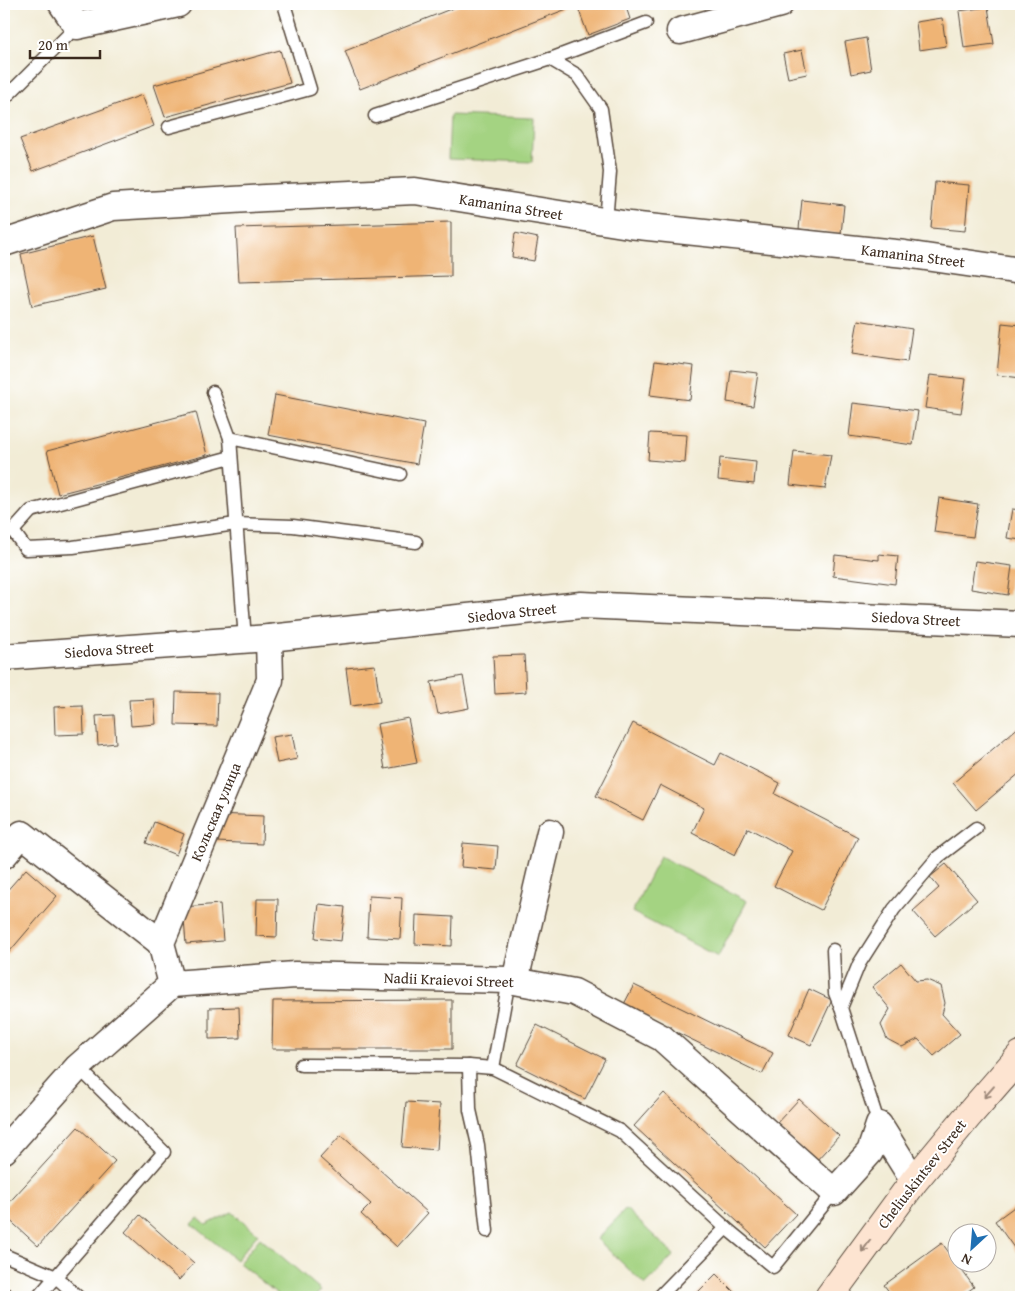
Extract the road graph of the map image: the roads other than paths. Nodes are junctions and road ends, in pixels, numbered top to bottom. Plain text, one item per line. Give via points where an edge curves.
1 (62, 4) edge
2 (178, 4) edge
3 (284, 4) edge
4 (780, 4) edge
5 (646, 23) dead end
6 (77, 26) junction
7 (680, 30) dead end
8 (550, 59) junction
9 (4, 99) edge
10 (375, 116) dead end
11 (169, 127) dead end
12 (606, 222) junction
13 (4, 243) edge
14 (1021, 271) edge
15 (213, 392) dead end
16 (230, 438) junction
17 (231, 457) junction
18 (400, 474) dead end
19 (236, 524) junction
20 (416, 542) dead end
21 (1021, 624) edge
22 (257, 639) junction
23 (4, 657) edge
24 (976, 828) dead end
25 (550, 832) dead end
26 (4, 855) edge
27 (161, 943) junction
28 (833, 950) dead end
29 (512, 981) junction
30 (172, 984) junction
31 (841, 1008) junction
32 (1021, 1056) edge
33 (300, 1065) dead end
34 (469, 1066) junction
35 (78, 1067) junction
36 (493, 1068) junction
37 (879, 1125) junction
38 (4, 1150) edge
39 (914, 1181) junction
40 (834, 1192) junction
41 (726, 1228) junction
42 (487, 1231) dead end
43 (4, 1255) edge
44 (56, 1277) junction
45 (38, 1297) edge
46 (78, 1297) edge
47 (659, 1297) edge
48 (829, 1297) edge

1 - 6 street
2 - 6 street
3 - 11 lane via 310,89
4 - 7 street
5 - 8 lane
6 - 9 lane
8 - 10 lane
8 - 12 lane via 577,75 601,109 610,172
12 - 13 street, Kamanina Street via 415,191 113,207
12 - 14 street, Kamanina Street via 905,254
15 - 16 lane
16 - 17 lane
16 - 18 lane
17 - 19 lane
17 - 19 lane via 31,511 13,531 26,549 73,547
19 - 20 lane via 293,526
19 - 22 lane
21 - 22 street, Siedova Street via 582,605
22 - 23 street, Siedova Street
22 - 27 street, Кольская улица via 270,680
24 - 31 lane via 938,857 894,909 859,964
25 - 29 street
26 - 27 street via 22,834
27 - 30 street
28 - 31 lane via 835,993
29 - 30 street, Nadii Kraievoi Street via 295,975
29 - 36 lane
29 - 40 street, Nadii Kraievoi Street via 574,992 662,1038
30 - 35 street
31 - 37 lane
32 -> 39 main road, Cheliuskintsev Street
33 - 34 lane
34 - 36 lane
34 - 42 lane via 470,1110 478,1145
35 - 38 street
35 - 44 lane via 164,1152
36 - 41 lane via 620,1131
37 - 39 street
37 - 40 street via 870,1152
39 -> 48 main road, Cheliuskintsev Street
40 - 41 lane via 773,1267
41 - 47 lane
43 - 44 lane
44 - 45 lane
44 - 46 lane

